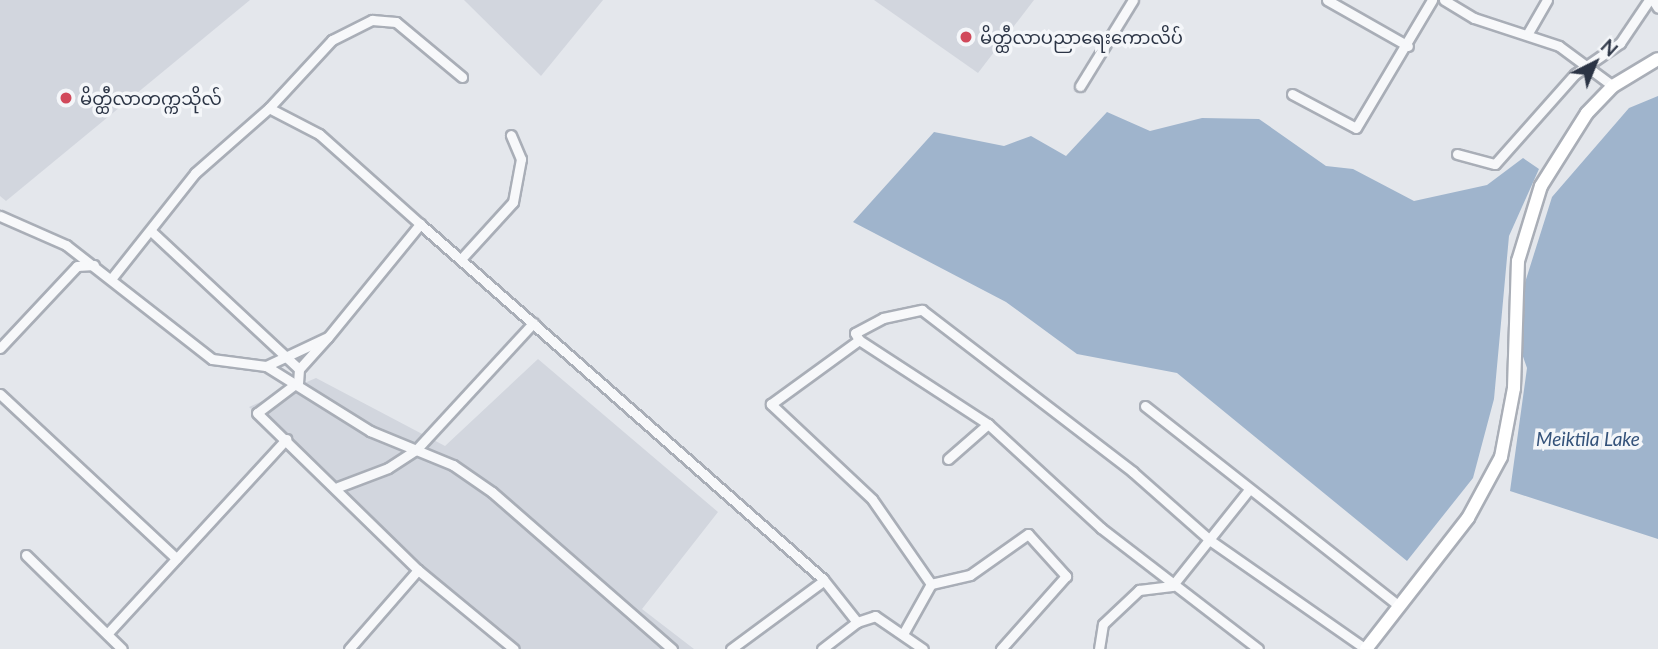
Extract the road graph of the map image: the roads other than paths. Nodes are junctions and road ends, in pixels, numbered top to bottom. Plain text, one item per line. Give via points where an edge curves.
1 (1133, 0) edge
2 (1327, 0) edge
3 (1432, 0) edge
4 (1444, 0) edge
5 (1547, 0) edge
6 (1651, 0) edge
7 (1658, 8) edge
8 (1528, 33) junction
9 (1408, 46) junction
10 (1658, 59) edge
11 (1589, 67) junction
12 (462, 77) dead end
13 (1080, 86) dead end
14 (1613, 86) junction
15 (1293, 94) dead end
16 (269, 108) junction
17 (511, 135) dead end
18 (1457, 153) dead end
19 (0, 216) edge
20 (420, 224) junction
21 (151, 231) junction
22 (461, 259) junction
23 (94, 265) junction
24 (111, 279) junction
25 (533, 323) junction
26 (328, 337) junction
27 (859, 340) junction
28 (0, 348) edge
29 (282, 354) junction
30 (266, 366) junction
31 (299, 369) junction
32 (298, 382) junction
33 (0, 394) edge
34 (1145, 406) dead end
35 (988, 424) junction
36 (286, 439) junction
37 (416, 450) junction
38 (948, 460) dead end
39 (338, 487) junction
40 (1247, 492) junction
41 (1211, 541) junction
42 (26, 555) dead end
43 (176, 558) junction
44 (418, 570) junction
45 (822, 582) junction
46 (931, 584) junction
47 (1172, 586) junction
48 (1399, 606) junction
49 (857, 622) junction
50 (107, 634) junction
51 (903, 634) junction
52 (122, 649) edge
53 (349, 649) edge
54 (514, 649) edge
55 (672, 649) edge
56 (732, 649) edge
57 (822, 649) edge
58 (923, 649) edge
59 (1001, 649) edge
60 (1099, 649) edge
61 (1258, 649) edge
62 (1366, 649) edge

1 - 13 street
2 - 9 street
3 - 9 street
4 - 8 street via 1474,18
5 - 8 street
6 - 7 street
6 - 11 street via 1620,43
8 - 11 street
9 - 15 street via 1356,128
10 - 14 street
11 - 14 street
11 - 18 street via 1576,74 1495,164
12 - 16 street via 396,22 372,20 332,40
14 - 48 street via 1570,136 1525,228 1517,272 1514,388 1501,457 1468,519
16 - 20 street via 319,134
16 - 21 street via 195,173
17 - 22 street via 521,159 513,202
19 - 23 street
20 - 22 street
20 - 26 street
21 - 24 street
21 - 29 street
22 - 25 street
23 - 24 street
23 - 28 street via 77,266
24 - 30 street via 212,359
25 - 37 street
25 - 45 street
26 - 29 street
26 - 31 street
27 - 35 street
27 - 41 street via 855,333 883,317 922,310 1133,472
27 - 46 street via 771,404 872,499
29 - 30 street
29 - 31 street
30 - 32 street
31 - 32 street
32 - 36 street via 257,413
32 - 37 street via 370,431
33 - 43 street
34 - 40 street
35 - 38 street
35 - 47 street
36 - 39 street
36 - 43 street
37 - 39 street via 388,468
37 - 55 street via 492,492
39 - 44 street
40 - 41 street
40 - 48 street
41 - 47 street
41 - 62 street
42 - 50 street
43 - 50 street
44 - 53 street
44 - 54 street
45 - 49 street
45 - 56 street
46 - 51 street
46 - 59 street via 970,575 1028,534 1066,576
47 - 60 street via 1139,590 1103,624
47 - 61 street
48 - 62 street
49 - 51 street via 875,615
49 - 57 street
50 - 52 street
51 - 58 street

